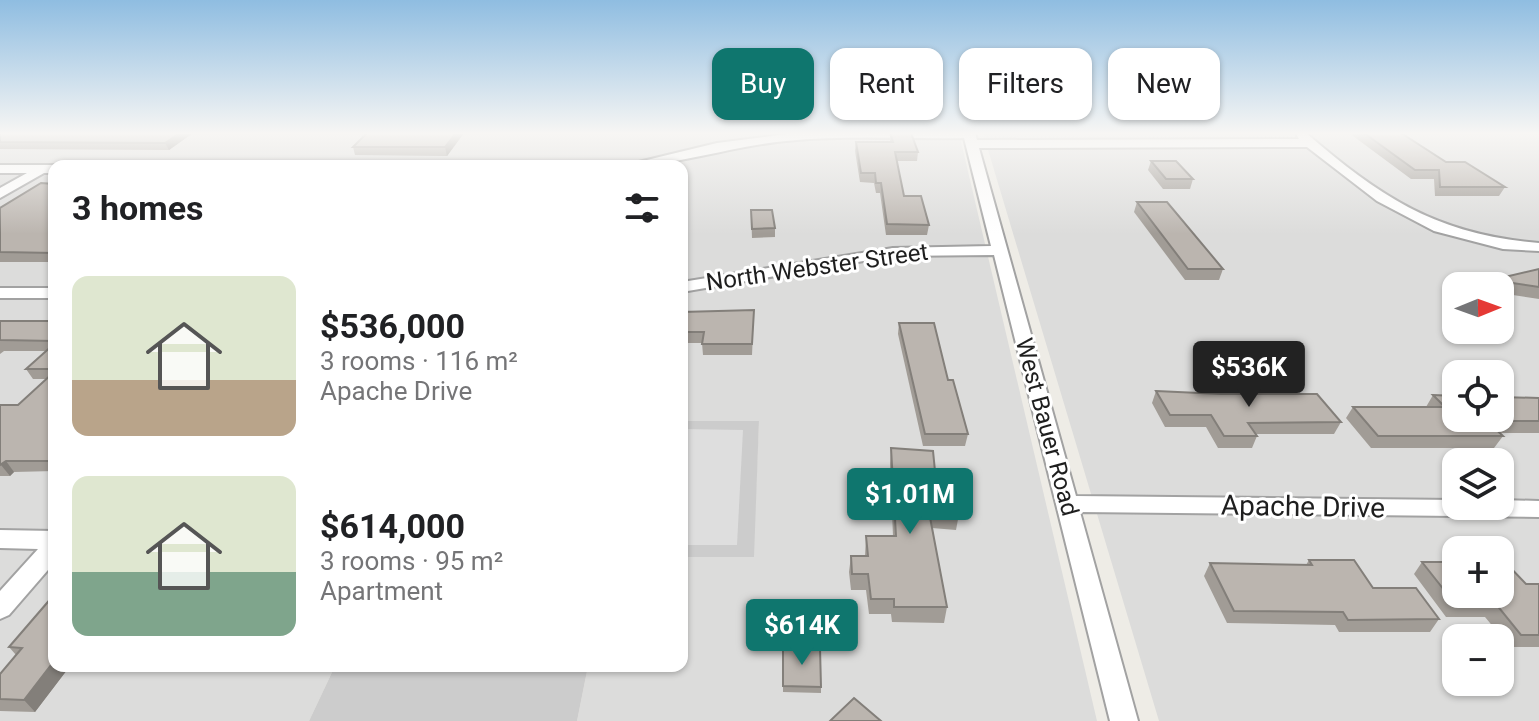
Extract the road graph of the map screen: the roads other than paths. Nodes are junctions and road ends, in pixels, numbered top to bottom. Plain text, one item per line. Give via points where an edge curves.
1 (978, 167) edge
2 (1341, 167) edge
3 (0, 169) edge
4 (48, 169) edge
5 (0, 194) edge
6 (1539, 247) edge
7 (999, 250) junction
8 (688, 286) edge
9 (0, 293) edge
10 (48, 293) edge
11 (1067, 504) junction
12 (1539, 509) edge
13 (0, 539) edge
14 (48, 540) edge
15 (48, 554) edge
16 (0, 608) edge
17 (1124, 721) edge

1 - 7 street, West Bauer Road
2 - 6 street via 1417,221 1459,236
3 - 4 street
4 - 5 street
7 - 8 street, North Webster Street via 893,252
7 - 11 street, West Bauer Road
9 - 10 street
11 - 12 street, Apache Drive
11 - 17 street, West Bauer Road
13 - 14 street
15 - 16 street

